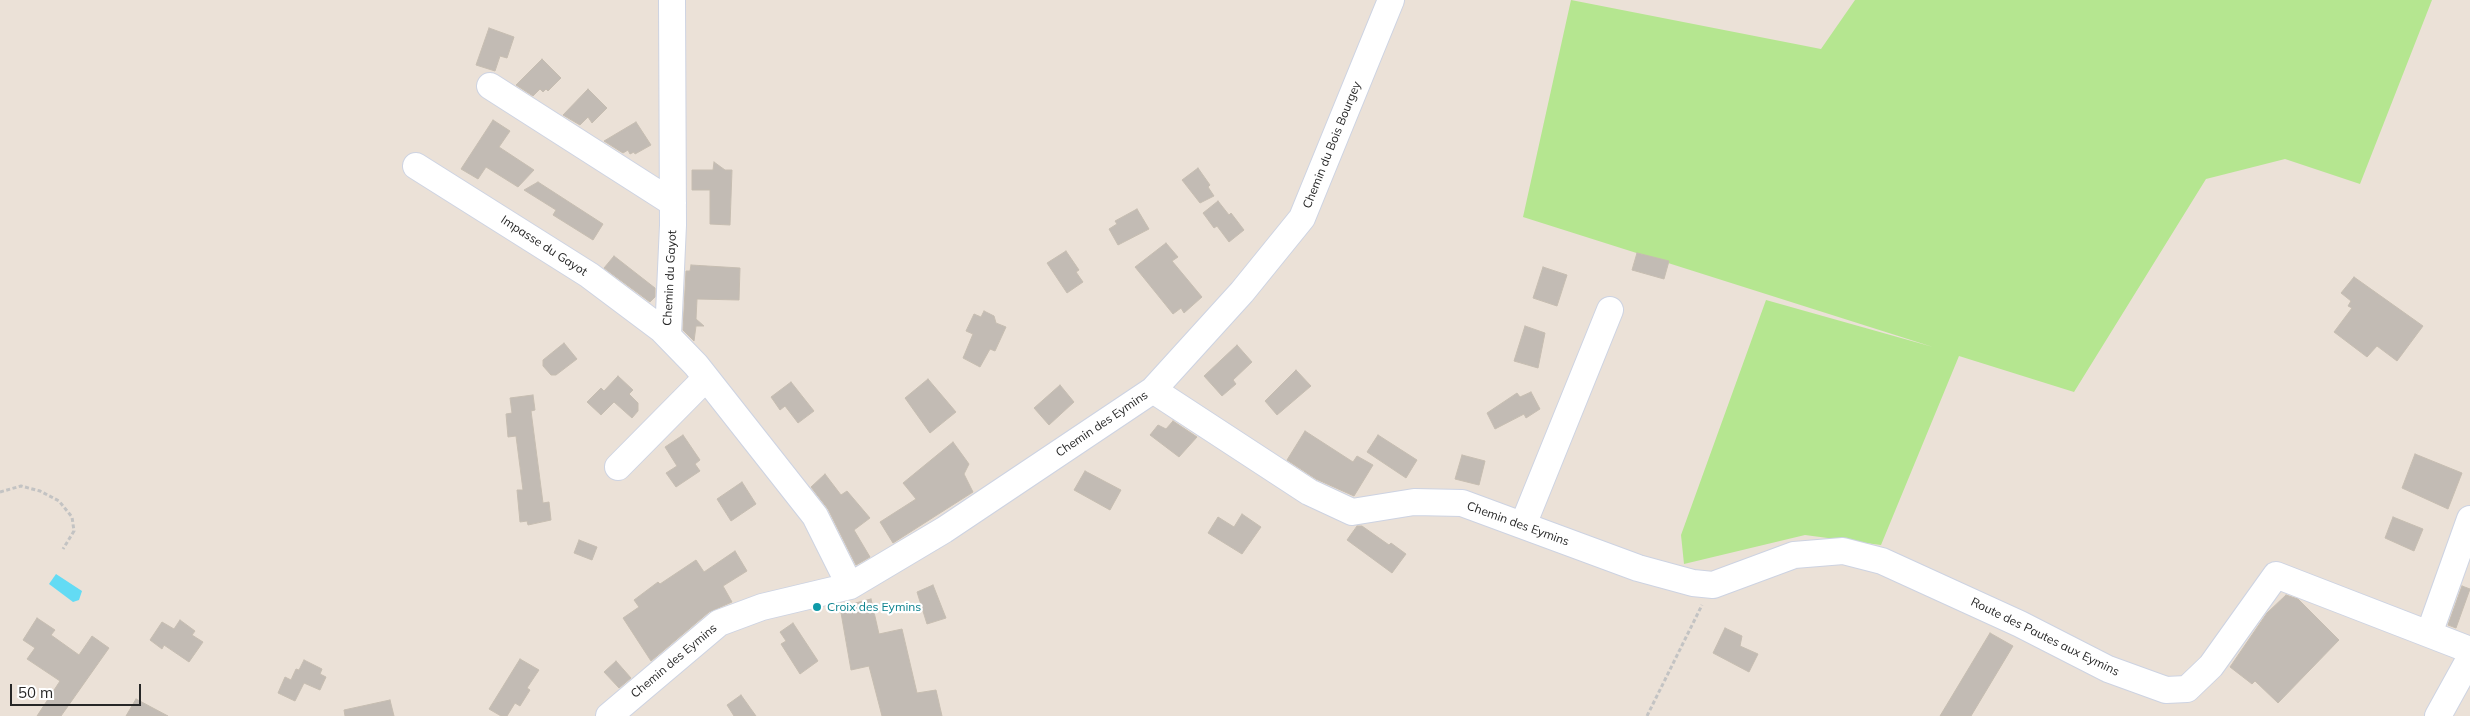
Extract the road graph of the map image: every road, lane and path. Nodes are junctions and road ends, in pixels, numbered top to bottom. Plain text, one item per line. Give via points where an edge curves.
1 (672, 0) edge
2 (1391, 0) edge
3 (490, 86) dead end
4 (416, 166) dead end
5 (672, 203) junction
6 (1610, 310) dead end
7 (668, 335) junction
8 (706, 378) junction
9 (1153, 390) junction
10 (618, 466) dead end
11 (0, 492) edge
12 (2470, 519) edge
13 (1523, 526) junction
14 (62, 549) dead end
15 (1713, 585) junction
16 (850, 586) junction
17 (2429, 634) junction
18 (2470, 650) edge
19 (2470, 658) edge
20 (609, 716) edge
21 (1647, 716) edge
22 (2438, 716) edge

1 - 5 street, Chemin du Gayot
2 - 9 street, Chemin du Bois Bourgey via 1302,218 1242,292
3 - 5 street
4 - 7 street, Impasse du Gayot via 589,275
5 - 7 street, Chemin du Gayot
6 - 13 street
7 - 8 street, Chemin du Gayot
8 - 10 street
8 - 16 street, Chemin du Gayot via 815,516
9 - 13 street, Chemin des Eymins via 1309,492 1352,512 1414,502 1462,503
9 - 16 street, Chemin des Eymins via 944,530
11 - 14 path via 21,486 59,501 72,517 74,531
12 - 17 street
13 - 15 street, Chemin des Eymins via 1638,568
15 - 17 street, Route des Pautes aux Eymins via 1794,555 1843,551 1882,561 2020,624 2108,669 2166,690 2187,688 2211,666 2276,575
15 - 21 path
16 - 20 street, Chemin des Eymins via 762,607 719,623
17 - 18 street, Route des Pautes aux Eymins
19 - 22 street

